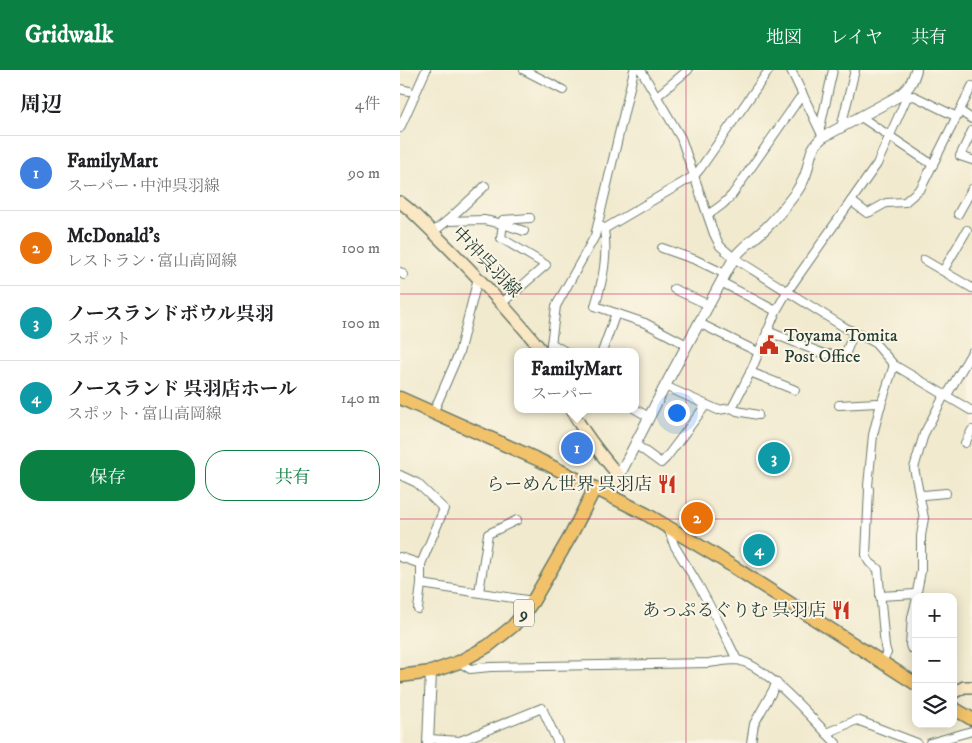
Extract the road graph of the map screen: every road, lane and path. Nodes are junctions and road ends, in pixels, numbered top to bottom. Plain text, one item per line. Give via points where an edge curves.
1 (426, 70) edge
2 (524, 70) edge
3 (634, 70) edge
4 (641, 70) edge
5 (688, 70) edge
6 (769, 70) edge
7 (792, 70) edge
8 (833, 70) edge
9 (855, 70) edge
10 (916, 70) edge
11 (972, 86) edge
12 (400, 89) edge
13 (564, 90) dead end
14 (409, 91) dead end
15 (907, 93) junction
16 (803, 95) junction
17 (656, 97) junction
18 (959, 114) junction
19 (860, 117) junction
20 (972, 120) edge
21 (400, 128) edge
22 (841, 128) junction
23 (972, 131) edge
24 (821, 133) junction
25 (889, 136) junction
26 (972, 160) edge
27 (933, 165) junction
28 (694, 176) junction
29 (485, 186) dead end
30 (971, 192) edge
31 (851, 201) junction
32 (400, 202) edge
33 (958, 214) dead end
34 (708, 215) junction
35 (530, 218) dead end
36 (447, 221) junction
37 (503, 224) junction
38 (601, 227) junction
39 (967, 230) dead end
40 (524, 231) dead end
41 (433, 232) junction
42 (662, 248) dead end
43 (734, 258) junction
44 (924, 260) dead end
45 (943, 271) junction
46 (478, 278) junction
47 (723, 278) junction
48 (972, 288) edge
49 (674, 289) dead end
50 (787, 292) junction
51 (502, 303) junction
52 (709, 305) junction
53 (776, 311) junction
54 (616, 313) junction
55 (699, 323) junction
56 (767, 331) junction
57 (854, 332) junction
58 (687, 345) junction
59 (547, 348) edge
60 (548, 348) edge
61 (603, 348) edge
62 (758, 352) junction
63 (972, 352) edge
64 (894, 365) junction
65 (750, 372) junction
66 (665, 386) junction
67 (795, 390) dead end
68 (946, 395) junction
69 (400, 398) edge
70 (839, 404) dead end
71 (881, 404) junction
72 (706, 405) junction
73 (732, 408) junction
74 (972, 410) edge
75 (639, 411) edge
76 (433, 413) junction
77 (573, 413) edge
78 (758, 415) dead end
79 (649, 417) junction
80 (972, 430) edge
81 (965, 443) dead end
82 (635, 444) junction
83 (402, 476) edge
84 (619, 476) junction
85 (400, 486) edge
86 (595, 488) junction
87 (946, 493) dead end
88 (919, 494) junction
89 (610, 495) junction
90 (516, 520) dead end
91 (668, 527) junction
92 (400, 557) edge
93 (421, 564) junction
94 (421, 584) junction
95 (478, 592) junction
96 (917, 593) edge
97 (880, 596) junction
98 (912, 598) edge
99 (533, 601) junction
100 (418, 609) dead end
101 (912, 617) edge
102 (911, 648) dead end
103 (737, 660) junction
104 (459, 662) junction
105 (881, 662) junction
106 (431, 672) junction
107 (400, 676) edge
108 (777, 683) junction
109 (914, 683) edge
110 (972, 687) edge
111 (957, 691) edge
112 (957, 710) edge
113 (972, 719) edge
114 (972, 731) edge
115 (826, 733) junction
116 (429, 741) edge
117 (558, 743) edge
118 (751, 743) edge
119 (836, 743) edge
120 (918, 743) edge
121 (930, 743) edge

1 - 21 street
2 - 13 street
3 - 38 street
4 - 17 street
5 - 17 street
6 - 28 street
7 - 16 street
8 - 24 street
9 - 22 street
10 - 15 street
11 - 18 street
12 - 14 street
15 - 18 street
15 - 19 street
15 - 25 street
16 - 24 street
16 - 34 street via 732,195
17 - 28 street via 681,138
18 - 20 street
18 - 27 street
19 - 22 street
19 - 25 street
22 - 24 street
23 - 26 street via 960,156
24 - 43 street via 798,190 767,227
25 - 27 street
25 - 31 street via 877,164
27 - 31 street via 921,188 905,202 886,203 867,212
28 - 34 street
28 - 38 street
29 - 36 street
30 - 33 street
31 - 50 street
32 - 41 main road, 中沖呉羽線
34 - 43 street via 720,246
35 - 37 street via 503,220
36 - 37 street via 484,220
36 - 41 street
37 - 40 street
37 - 51 street via 501,238 546,265
38 - 54 street via 606,258 595,306
38 - 60 street via 556,306
39 - 45 street
41 - 46 main road, 中沖呉羽線
42 - 47 street via 696,260
43 - 47 street
43 - 50 street
44 - 45 street
45 - 48 street
46 - 51 main road, 中沖呉羽線
46 - 76 street via 459,353
47 - 52 street
47 - 53 street
49 - 52 street
50 - 53 street
50 - 57 street
51 - 59 main road, 中沖呉羽線
52 - 55 street
53 - 56 street
54 - 58 street via 645,323
54 - 61 street
55 - 58 street
55 - 62 street
56 - 57 street via 824,354 845,355
56 - 62 street
57 - 64 street via 874,342
58 - 66 street
62 - 65 street
63 - 68 street
64 - 68 street
64 - 71 street
65 - 67 street
65 - 73 street
66 - 72 street
66 - 79 street
68 - 74 street
68 - 88 street via 921,442 914,468
69 - 76 main road
70 - 71 street
71 - 97 street via 871,445 866,555 878,569
72 - 73 street via 718,410
72 - 82 street via 660,463
73 - 78 street
75 - 79 street
76 - 86 main road
77 - 84 main road via 597,451
79 - 82 street
80 - 81 street
82 - 84 street
83 - 85 street
83 - 93 street via 417,484 444,510
84 - 89 main road
86 - 89 main road
86 - 99 main road, 9
87 - 88 street
88 - 96 street via 924,518
89 - 91 main road
90 - 95 street via 488,534
91 - 103 street via 674,545 700,586
91 - 105 main road
92 - 93 street
93 - 94 street
94 - 95 street
94 - 100 street
95 - 99 street
97 - 98 street
97 - 105 street via 887,653
99 - 104 main road, 9 via 507,631
101 - 102 street
103 - 104 street via 470,669
103 - 108 street
104 - 106 main road, 9
105 - 109 main road
106 - 107 main road, 9
106 - 116 street
108 - 115 street
108 - 118 street via 754,724
110 - 111 main road
112 - 113 main road
114 - 121 street
115 - 119 street
115 - 120 street via 857,720
116 - 117 street via 460,741 542,708

